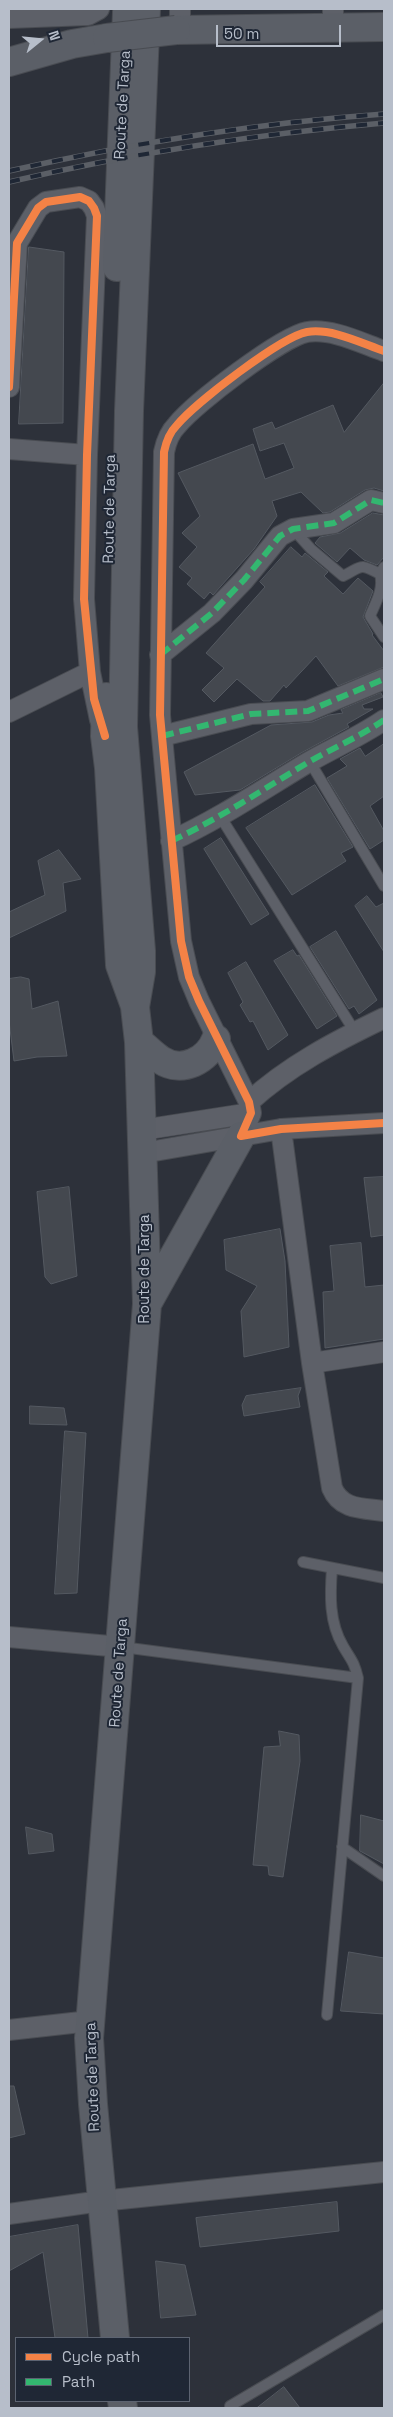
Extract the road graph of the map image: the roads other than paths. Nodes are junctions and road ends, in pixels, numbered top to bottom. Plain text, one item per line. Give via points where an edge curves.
1 (99, 9) edge
2 (127, 9) edge
3 (146, 9) edge
4 (9, 18) edge
5 (333, 18) edge
6 (179, 23) edge
7 (384, 27) edge
8 (9, 44) edge
9 (72, 44) junction
10 (9, 62) edge
11 (13, 244) edge
12 (384, 351) edge
13 (9, 360) edge
14 (9, 387) edge
15 (9, 449) edge
16 (87, 455) junction
17 (384, 503) edge
18 (293, 529) junction
19 (382, 570) edge
20 (384, 637) edge
21 (160, 655) junction
22 (90, 672) junction
23 (384, 679) edge
24 (9, 712) edge
25 (384, 720) edge
26 (105, 736) junction
27 (162, 736) junction
28 (310, 762) junction
29 (220, 816) junction
30 (171, 840) junction
31 (384, 886) edge
32 (135, 1007) junction
33 (384, 1018) edge
34 (355, 1032) junction
35 (216, 1039) junction
36 (139, 1042) junction
37 (247, 1117) junction
38 (384, 1123) edge
39 (281, 1129) junction
40 (142, 1142) junction
41 (147, 1304) junction
42 (384, 1352) edge
43 (312, 1363) junction
44 (384, 1510) edge
45 (303, 1562) dead end
46 (332, 1568) junction
47 (384, 1578) edge
48 (9, 1637) edge
49 (121, 1647) junction
50 (358, 1678) junction
51 (342, 1847) junction
52 (384, 1876) edge
53 (326, 2015) dead end
54 (90, 2021) junction
55 (9, 2030) edge
56 (384, 2172) edge
57 (101, 2201) junction
58 (9, 2214) edge
59 (384, 2315) edge
60 (115, 2337) edge
61 (230, 2406) dead end

1 - 4 street via 88,15
2 - 26 main road, Route de Targa via 119,186
3 - 32 main road, Route de Targa via 129,411 123,727 142,951
5 - 6 main road
5 - 7 main road
6 - 9 main road, bridge
8 - 9 main road
9 - 10 main road
11 - 13 street
11 - 16 street via 38,208 46,202 80,197 94,208 97,222
12 - 21 street via 322,332 295,335 241,372 175,426 164,452
13 - 14 street
15 - 16 street
16 - 22 street via 84,599
17 - 18 street via 371,500 334,523
18 - 19 lane via 343,576 358,566
18 - 21 street via 280,536 212,613
19 - 20 lane via 381,592 370,616
21 - 27 street
22 - 24 street
22 - 26 street
23 - 27 street via 308,711 251,714
25 - 28 street
26 - 32 main road, Route de Targa via 120,965
27 - 30 street
28 - 29 street
28 - 31 lane
29 - 30 street
29 - 34 lane
30 - 35 street via 175,896 185,960
32 - 36 main road, Route de Targa
33 - 34 street
34 - 37 street via 271,1081
35 - 36 main road via 205,1057 178,1065 161,1060
35 - 37 street
36 - 40 main road, Route de Targa
37 - 39 street
37 - 40 street
37 - 41 main road
38 - 39 street
39 - 43 street
40 - 41 main road, Route de Targa
41 - 49 main road, Route de Targa
42 - 43 street
43 - 44 street via 336,1498 355,1507
45 - 46 lane
46 - 47 lane
46 - 50 lane via 331,1612
48 - 49 street
49 - 50 lane
49 - 54 main road, Route de Targa
50 - 51 lane
51 - 52 lane
51 - 53 lane
54 - 55 street
54 - 57 main road, Route de Targa via 90,2074
56 - 57 street
57 - 58 street
57 - 60 main road, Route de Targa
59 - 61 lane

